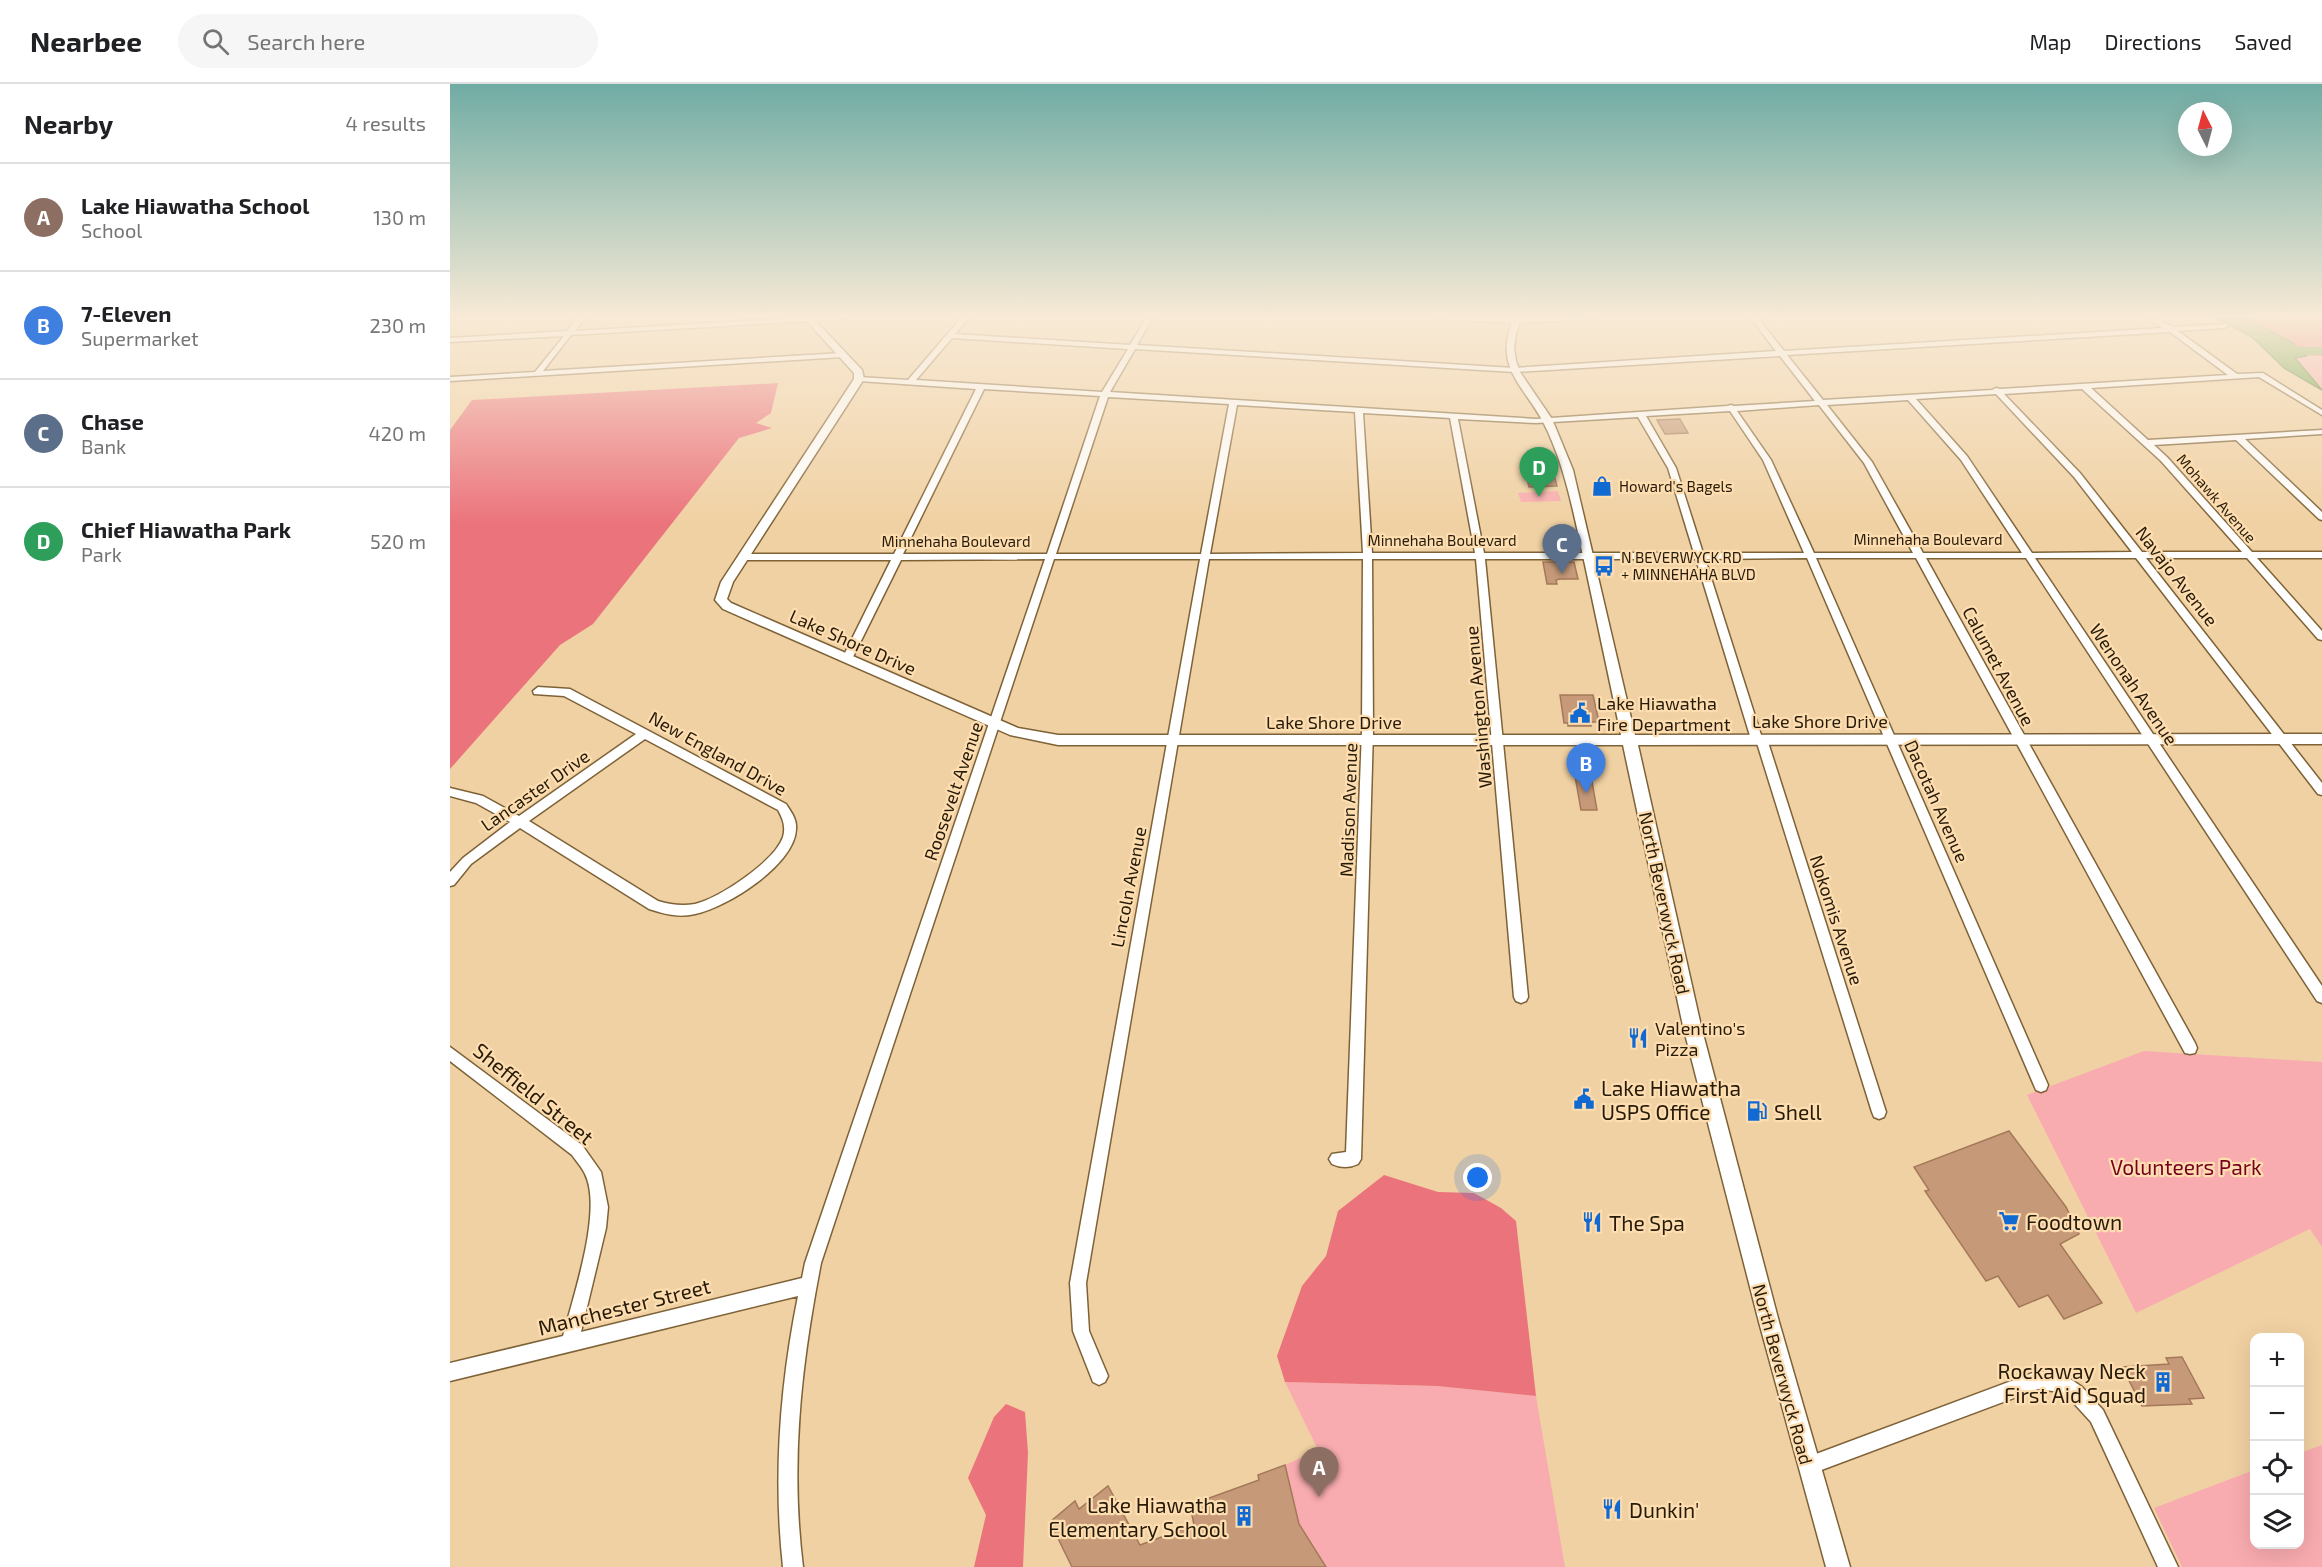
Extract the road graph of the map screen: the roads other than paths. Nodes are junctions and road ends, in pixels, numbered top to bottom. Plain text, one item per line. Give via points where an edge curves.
1 (854, 386) edge
2 (970, 386) edge
3 (1110, 386) edge
4 (1525, 386) edge
5 (1809, 386) edge
6 (2062, 386) edge
7 (2084, 386) edge
8 (2278, 386) edge
9 (981, 387) junction
10 (1996, 390) junction
11 (1105, 394) junction
12 (1909, 396) junction
13 (1821, 401) junction
14 (1233, 403) junction
15 (1731, 407) junction
16 (1359, 411) junction
17 (1640, 413) junction
18 (2322, 413) edge
19 (1454, 417) junction
20 (1548, 420) junction
21 (2322, 432) edge
22 (2238, 437) junction
23 (2146, 443) junction
24 (2322, 517) edge
25 (1919, 554) junction
26 (2028, 554) junction
27 (2139, 554) junction
28 (1368, 555) junction
29 (1480, 555) junction
30 (1589, 555) junction
31 (1700, 555) junction
32 (1809, 555) junction
33 (2248, 555) junction
34 (2322, 555) edge
35 (897, 556) junction
36 (1050, 556) junction
37 (1205, 556) junction
38 (743, 557) junction
39 (2322, 637) edge
40 (847, 659) junction
41 (538, 691) dead end
42 (995, 726) junction
43 (645, 734) junction
44 (1890, 738) junction
45 (1368, 739) junction
46 (1629, 739) junction
47 (1759, 739) junction
48 (2020, 739) junction
49 (2151, 739) junction
50 (2281, 739) junction
51 (2322, 739) edge
52 (1498, 740) junction
53 (1173, 741) junction
54 (2322, 791) edge
55 (450, 792) edge
56 (520, 822) junction
57 (450, 881) edge
58 (1521, 997) dead end
59 (2322, 997) edge
60 (2190, 1048) dead end
61 (450, 1053) edge
62 (2041, 1084) dead end
63 (1879, 1112) dead end
64 (1337, 1159) dead end
65 (808, 1285) junction
66 (570, 1343) junction
67 (450, 1372) edge
68 (1099, 1376) dead end
69 (1808, 1466) junction
70 (793, 1567) edge
71 (1838, 1567) edge
72 (2168, 1567) edge

1 - 38 street, Lake Shore Drive
2 - 9 street
3 - 11 street, Roosevelt Avenue
4 - 20 street, North Beverwyck Road
5 - 13 street, Calumet Avenue
6 - 10 street
7 - 23 street, Mohawk Avenue
8 - 18 street
9 - 11 street
9 - 35 street
10 - 12 street
10 - 27 street, Navajo Avenue via 2077,475
11 - 14 street
11 - 36 street, Roosevelt Avenue
12 - 13 street
12 - 26 street, Wenonah Avenue via 1964,458
13 - 15 street
13 - 25 street, Calumet Avenue via 1868,462
14 - 16 street
14 - 37 street, Lincoln Avenue
15 - 17 street
15 - 32 street, Dacotah Avenue via 1767,460
16 - 19 street
16 - 28 street, Madison Avenue
17 - 20 street
17 - 31 street, Nokomis Avenue via 1672,468
19 - 20 street
19 - 29 street, Washington Avenue
20 - 30 street, North Beverwyck Road via 1569,474
21 - 22 street
22 - 23 street
22 - 24 street
23 - 33 street, Mohawk Avenue
25 - 26 street, Minnehaha Boulevard
25 - 32 street, Minnehaha Boulevard
25 - 48 street, Calumet Avenue
26 - 27 street, Minnehaha Boulevard
26 - 49 street, Wenonah Avenue
27 - 33 street, Minnehaha Boulevard
27 - 50 street, Navajo Avenue
28 - 29 street, Minnehaha Boulevard
28 - 37 street, Minnehaha Boulevard
28 - 45 street, Madison Avenue
29 - 30 street, Minnehaha Boulevard
29 - 52 street, Washington Avenue
30 - 31 street, Minnehaha Boulevard
30 - 46 street, North Beverwyck Road
31 - 32 street, Minnehaha Boulevard
31 - 47 street, Nokomis Avenue
32 - 44 street, Dacotah Avenue
33 - 34 street, Minnehaha Boulevard
33 - 39 street, Mohawk Avenue
35 - 36 street, Minnehaha Boulevard
35 - 38 street, Minnehaha Boulevard
35 - 40 street
36 - 37 street, Minnehaha Boulevard
36 - 42 street, Roosevelt Avenue
37 - 53 street, Lincoln Avenue
38 - 40 street, Lake Shore Drive via 720,596 723,603
40 - 42 street, Lake Shore Drive
41 - 43 street, New England Drive via 566,692
42 - 53 street, Lake Shore Drive via 1047,739
42 - 65 street, Roosevelt Avenue
43 - 56 street, Lancaster Drive
43 - 56 street, New England Drive via 787,813 791,827 785,847 774,861 734,893 696,909 662,909
44 - 47 street, Lake Shore Drive
44 - 48 street, Lake Shore Drive
44 - 62 street, Dacotah Avenue
45 - 52 street, Lake Shore Drive
45 - 53 street, Lake Shore Drive
45 - 64 street, Madison Avenue via 1353,1159
46 - 47 street, Lake Shore Drive
46 - 52 street, Lake Shore Drive
46 - 69 street, North Beverwyck Road via 1692,1026
47 - 63 street, Nokomis Avenue
48 - 49 street, Lake Shore Drive
48 - 60 street, Calumet Avenue
49 - 50 street, Lake Shore Drive
49 - 59 street, Wenonah Avenue
50 - 51 street, Lake Shore Drive
50 - 54 street, Navajo Avenue
52 - 58 street, Washington Avenue
53 - 68 street, Lincoln Avenue via 1128,978 1078,1283 1081,1331
55 - 56 street, New England Drive via 479,799
56 - 57 street, Lancaster Drive via 467,861
61 - 66 street, Sheffield Street via 577,1150 593,1172 600,1208 598,1228
65 - 66 street, Manchester Street
65 - 70 street, Roosevelt Avenue via 785,1478
66 - 67 street, Manchester Street
69 - 71 street, North Beverwyck Road
69 - 72 street via 2038,1380 2063,1384 2097,1416

